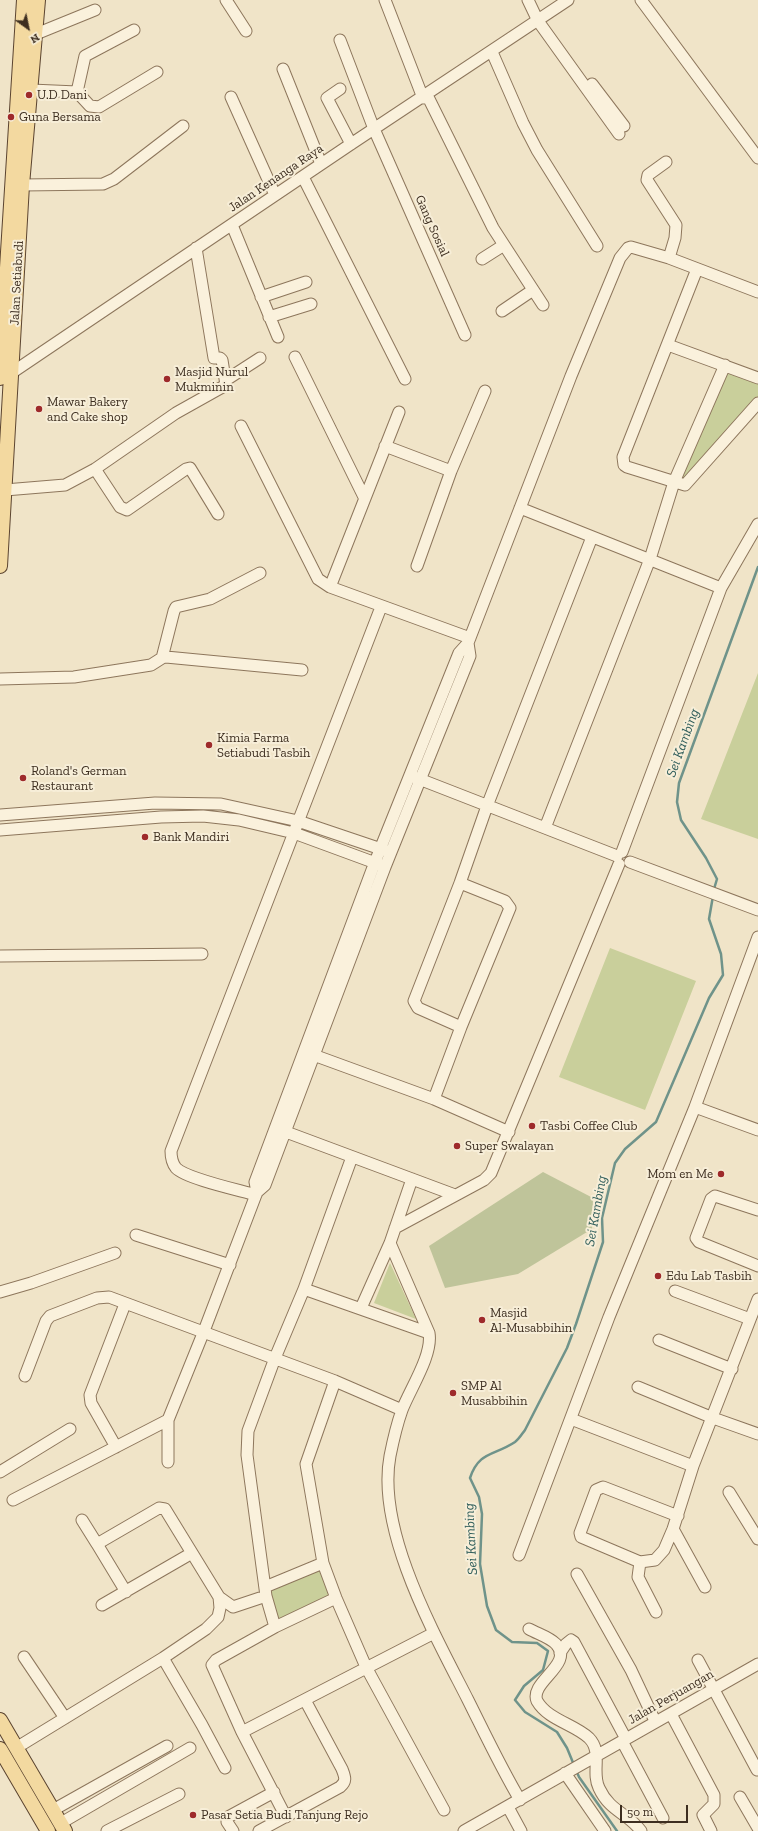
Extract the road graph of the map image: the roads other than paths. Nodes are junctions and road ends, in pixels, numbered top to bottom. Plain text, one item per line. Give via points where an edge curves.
1 (24, 0) edge
2 (38, 0) edge
3 (226, 0) edge
4 (385, 0) edge
5 (528, 0) edge
6 (568, 0) edge
7 (641, 0) edge
8 (95, 10) dead end
9 (540, 19) junction
10 (134, 30) dead end
11 (246, 30) dead end
12 (36, 34) junction
13 (340, 40) dead end
14 (492, 52) junction
15 (283, 69) dead end
16 (157, 72) dead end
17 (27, 81) junction
18 (340, 89) dead end
19 (77, 92) junction
20 (425, 96) junction
21 (231, 97) dead end
22 (183, 126) dead end
23 (374, 129) junction
24 (621, 130) dead end
25 (351, 144) junction
26 (758, 158) edge
27 (666, 162) dead end
28 (321, 164) junction
29 (303, 177) junction
30 (22, 185) junction
31 (275, 195) junction
32 (5, 207) edge
33 (232, 225) junction
34 (504, 245) junction
35 (597, 246) dead end
36 (196, 248) junction
37 (669, 258) junction
38 (482, 259) dead end
39 (698, 269) junction
40 (306, 282) dead end
41 (533, 290) junction
42 (758, 292) edge
43 (261, 297) junction
44 (311, 304) dead end
45 (543, 305) dead end
46 (502, 311) dead end
47 (269, 317) junction
48 (465, 335) dead end
49 (278, 337) dead end
50 (668, 345) junction
51 (295, 357) dead end
52 (260, 358) dead end
53 (725, 365) junction
54 (6, 375) edge
55 (758, 378) edge
56 (405, 379) dead end
57 (226, 380) junction
58 (0, 381) edge
59 (485, 391) dead end
60 (758, 403) edge
61 (399, 412) dead end
62 (241, 426) dead end
63 (385, 446) junction
64 (95, 469) junction
65 (451, 471) junction
66 (674, 482) junction
67 (5, 490) junction
68 (364, 497) junction
69 (520, 508) junction
70 (218, 514) dead end
71 (758, 524) edge
72 (592, 537) junction
73 (650, 559) junction
74 (0, 566) edge
75 (417, 566) dead end
76 (260, 573) dead end
77 (330, 587) junction
78 (721, 588) junction
79 (381, 607) junction
80 (469, 641) junction
81 (162, 658) junction
82 (302, 670) dead end
83 (0, 679) edge
84 (409, 775) junction
85 (420, 779) junction
86 (155, 804) junction
87 (117, 806) junction
88 (487, 806) junction
89 (0, 815) edge
90 (156, 817) junction
91 (118, 820) junction
92 (298, 821) junction
93 (545, 828) junction
94 (0, 830) edge
95 (294, 833) junction
96 (386, 850) junction
97 (622, 858) junction
98 (380, 864) junction
99 (460, 883) junction
100 (758, 910) edge
101 (758, 938) edge
102 (202, 954) dead end
103 (0, 956) edge
104 (461, 1027) junction
105 (309, 1053) junction
106 (434, 1100) junction
107 (695, 1107) junction
108 (280, 1129) junction
109 (758, 1130) edge
110 (509, 1132) junction
111 (352, 1157) junction
112 (412, 1179) junction
113 (256, 1194) junction
114 (455, 1195) junction
115 (758, 1210) edge
116 (395, 1228) junction
117 (136, 1235) dead end
118 (390, 1243) junction
119 (115, 1253) dead end
120 (230, 1265) junction
121 (758, 1266) edge
122 (304, 1289) junction
123 (675, 1291) dead end
124 (0, 1292) edge
125 (758, 1299) edge
126 (125, 1304) junction
127 (361, 1308) junction
128 (750, 1319) junction
129 (204, 1331) junction
130 (429, 1334) junction
131 (659, 1340) dead end
132 (275, 1358) junction
133 (732, 1369) junction
134 (24, 1376) dead end
135 (335, 1381) junction
136 (638, 1387) dead end
137 (402, 1410) junction
138 (713, 1418) junction
139 (571, 1419) junction
140 (168, 1420) junction
141 (70, 1429) dead end
142 (758, 1434) edge
143 (116, 1447) junction
144 (168, 1462) dead end
145 (693, 1466) junction
146 (0, 1472) edge
147 (729, 1492) dead end
148 (13, 1500) dead end
149 (678, 1516) junction
150 (82, 1520) dead end
151 (673, 1529) junction
152 (758, 1540) edge
153 (97, 1544) junction
154 (192, 1553) junction
155 (519, 1555) dead end
156 (640, 1562) junction
157 (323, 1563) junction
158 (577, 1574) dead end
159 (265, 1587) junction
160 (705, 1587) dead end
161 (126, 1592) junction
162 (219, 1597) junction
163 (260, 1598) dead end
164 (336, 1598) junction
165 (102, 1604) dead end
166 (233, 1607) junction
167 (656, 1612) dead end
168 (218, 1617) junction
169 (275, 1627) junction
170 (529, 1629) dead end
171 (434, 1634) junction
172 (560, 1653) junction
173 (24, 1657) dead end
174 (163, 1658) junction
175 (698, 1660) dead end
176 (758, 1664) edge
177 (366, 1667) junction
178 (714, 1688) junction
179 (305, 1700) junction
180 (671, 1714) junction
181 (65, 1718) junction
182 (0, 1720) edge
183 (655, 1721) junction
184 (242, 1732) junction
185 (624, 1740) junction
186 (167, 1746) dead end
187 (16, 1748) junction
188 (190, 1748) dead end
189 (596, 1756) junction
190 (2, 1758) edge
191 (225, 1768) dead end
192 (757, 1770) dead end
193 (568, 1772) junction
194 (274, 1792) junction
195 (179, 1794) dead end
196 (740, 1797) dead end
197 (520, 1800) junction
198 (508, 1808) junction
199 (54, 1810) junction
200 (444, 1810) dead end
201 (286, 1817) junction
202 (663, 1818) dead end
203 (63, 1827) edge
204 (758, 1828) edge
205 (48, 1831) edge
206 (107, 1831) edge
207 (233, 1831) edge
208 (259, 1831) edge
209 (464, 1831) edge
210 (521, 1831) edge
211 (605, 1831) edge
212 (641, 1831) edge
213 (711, 1831) edge

1 - 17 main road, Jalan Setiabudi
2 - 12 main road, Jalan Setiabudi
3 - 11 street
4 - 20 street
5 - 9 street
6 - 9 street, Jalan Kenanga Raya
7 - 26 street
8 - 12 street
9 - 14 street, Jalan Kenanga Raya
9 - 24 street
10 - 19 street via 83,58
12 - 17 main road, Jalan Setiabudi
13 - 23 street, Gang Sosial
14 - 20 street, Jalan Kenanga Raya
14 - 35 street via 537,150
15 - 28 street
16 - 19 street via 99,107 90,106
17 - 19 street
17 - 30 main road, Jalan Setiabudi
17 - 32 main road, Jalan Setiabudi
18 - 25 street via 327,98
20 - 23 street, Jalan Kenanga Raya
20 - 34 street
21 - 31 street
22 - 30 street via 114,179 103,184
23 - 25 street, Jalan Kenanga Raya
23 - 48 street, Gang Sosial
25 - 28 street, Jalan Kenanga Raya
27 - 37 street via 648,175 647,180 676,225
28 - 29 street, Jalan Kenanga Raya
29 - 31 street, Jalan Kenanga Raya
29 - 56 street
30 - 54 main road, Jalan Setiabudi
31 - 33 street, Jalan Kenanga Raya
32 - 54 main road, Jalan Setiabudi
33 - 36 street, Jalan Kenanga Raya
33 - 43 street
34 - 38 street
34 - 41 street
36 - 54 street, Jalan Kenanga Raya
36 - 57 street via 214,358 222,360
37 - 39 street
37 - 69 street via 628,248 620,258
39 - 42 street
39 - 50 street
40 - 43 street
41 - 45 street
41 - 46 street
43 - 47 street
44 - 47 street
47 - 49 street
50 - 53 street
50 - 66 street via 623,462 628,467
51 - 68 street
52 - 57 street
53 - 55 street
53 - 66 street
54 - 58 street, Jalan Kenanga Raya
54 - 67 main road, Jalan Setiabudi
57 - 64 street via 225,386 176,413
59 - 65 street
60 - 66 street via 687,484
61 - 63 street
62 - 77 street via 316,576
63 - 65 street
63 - 68 street
64 - 67 street via 59,487
64 - 70 street via 120,507 127,510 189,468
65 - 75 street
66 - 73 street
67 - 74 main road, Jalan Setiabudi
68 - 77 street
69 - 72 street
69 - 80 street
71 - 78 street
72 - 73 street
72 - 88 street
73 - 78 street
73 - 93 street
76 - 81 street via 210,599 176,607
77 - 79 street
78 - 97 street
79 - 80 street
79 - 92 street
80 - 84 street via 459,653
80 - 85 street via 470,656
81 - 82 street
81 - 83 street via 151,665 74,677
84 - 85 street
84 - 96 street
85 - 88 street
85 - 96 street
86 - 87 street
86 - 90 street
86 - 92 street via 221,804
87 - 89 street
87 - 91 street
88 - 93 street
88 - 99 street
90 - 91 street
90 - 95 street via 203,816 239,820
91 - 94 street
92 - 95 street
92 - 96 street
93 - 97 street
95 - 98 street
95 - 113 street via 171,1151 171,1158 177,1168 187,1175
96 - 98 street
97 - 100 street
97 - 110 street
98 - 105 street
99 - 104 street via 414,1004
99 - 104 street via 505,901 510,908
101 - 107 street
102 - 103 street
104 - 106 street
105 - 106 street
105 - 108 street
106 - 110 street
107 - 109 street
107 - 139 street via 609,1317
108 - 111 street
108 - 113 street via 265,1184
110 - 114 street via 489,1177
111 - 112 street
111 - 122 street
112 - 114 street
112 - 116 street
113 - 120 street
114 - 116 street
115 - 121 street via 717,1195 713,1196 696,1238 699,1242
116 - 118 street
117 - 120 street
118 - 127 street
118 - 130 street
119 - 124 street
120 - 129 street
122 - 127 street
122 - 132 street
123 - 128 street
125 - 128 street
126 - 129 street
126 - 134 street via 110,1297 103,1297 50,1316
126 - 143 street via 90,1395 91,1403
127 - 130 street
128 - 133 street
129 - 132 street
129 - 140 street
130 - 137 street via 430,1341 419,1375
131 - 133 street
132 - 135 street
132 - 159 street via 248,1431 247,1442
133 - 138 street
135 - 137 street
135 - 157 street via 306,1464
136 - 138 street
137 - 171 street via 390,1456 389,1504 404,1560
138 - 142 street
138 - 145 street
139 - 145 street
139 - 155 street
140 - 143 street
140 - 144 street
141 - 146 street
143 - 148 street
145 - 149 street
147 - 152 street
149 - 151 street
149 - 156 street via 603,1486 596,1490 580,1533 581,1537
150 - 153 street
151 - 156 street via 660,1556 650,1562
151 - 160 street
153 - 154 street via 163,1508 167,1510
153 - 161 street
154 - 161 street
154 - 162 street
156 - 167 street via 638,1577
157 - 159 street
157 - 164 street
158 - 183 street via 631,1670
159 - 169 street
161 - 165 street
162 - 166 street
162 - 168 street
163 - 166 street
164 - 169 street
164 - 177 street
166 - 168 street
168 - 174 street via 206,1629
169 - 184 street via 212,1663
170 - 172 street via 555,1644
171 - 177 street
171 - 197 street
172 - 185 street via 567,1642 574,1642
172 - 189 street via 558,1662 536,1693 536,1699 549,1713 588,1737
173 - 181 street
174 - 181 street
174 - 191 street
175 - 178 street
176 - 178 street, Jalan Perjuangan
177 - 179 street
177 - 200 street
178 - 180 street, Jalan Perjuangan
178 - 192 street
179 - 184 street
179 - 201 street via 346,1778 340,1787
180 - 183 street, Jalan Perjuangan
180 - 213 street via 714,1795 714,1804 703,1815
181 - 187 street
182 - 187 main road
183 - 185 street, Jalan Perjuangan
184 - 194 street
185 - 189 street, Jalan Perjuangan
185 - 202 street
186 - 199 street
187 - 199 main road
188 - 203 street
189 - 193 street, Jalan Perjuangan
189 - 212 street via 596,1779 604,1797 612,1808
190 - 205 main road
193 - 197 street, Jalan Perjuangan
193 - 211 street
194 - 201 street
194 - 207 street via 228,1817 227,1822
195 - 206 street
196 - 204 street
197 - 198 street, Jalan Perjuangan
198 - 209 street, Jalan Perjuangan
198 - 210 street
199 - 203 main road
201 - 208 street

